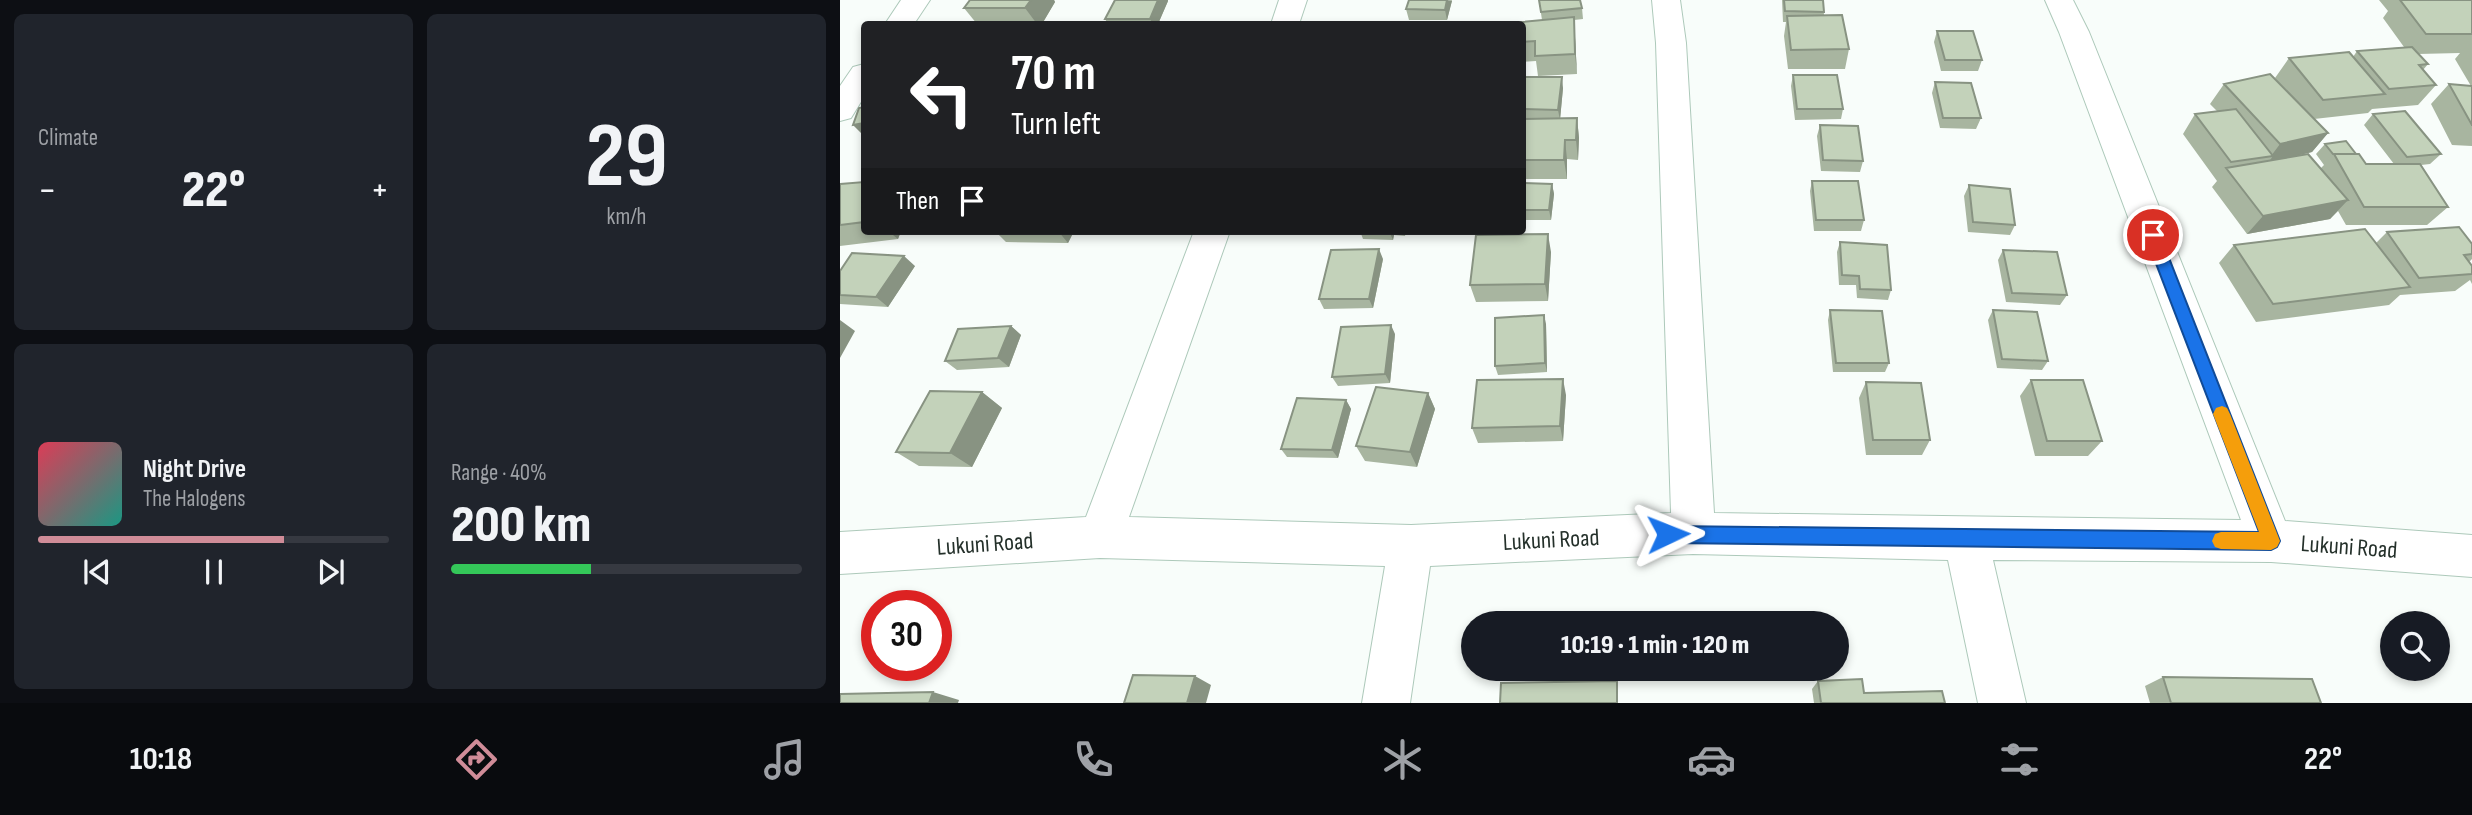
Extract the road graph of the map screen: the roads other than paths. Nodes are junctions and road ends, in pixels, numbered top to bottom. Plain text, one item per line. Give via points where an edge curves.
1 (916, 0) edge
2 (1293, 0) edge
3 (1666, 0) edge
4 (2059, 0) edge
5 (901, 21) edge
6 (1286, 21) edge
7 (861, 78) edge
8 (840, 110) edge
9 (1211, 235) edge
10 (1693, 533) junction
11 (1100, 537) junction
12 (1966, 539) junction
13 (2271, 541) junction
14 (1411, 546) junction
15 (840, 553) edge
16 (2472, 556) edge
17 (1386, 703) edge
18 (2001, 703) edge

1 - 5 street
2 - 6 street
3 - 10 street
4 - 13 street
7 - 8 street
9 - 11 street
10 - 12 street, Lukuni Road
10 - 14 street, Lukuni Road
11 - 14 street, Lukuni Road
11 - 15 street, Lukuni Road
12 - 13 street, Lukuni Road
12 - 18 street
13 - 16 street, Lukuni Road
14 - 17 street

